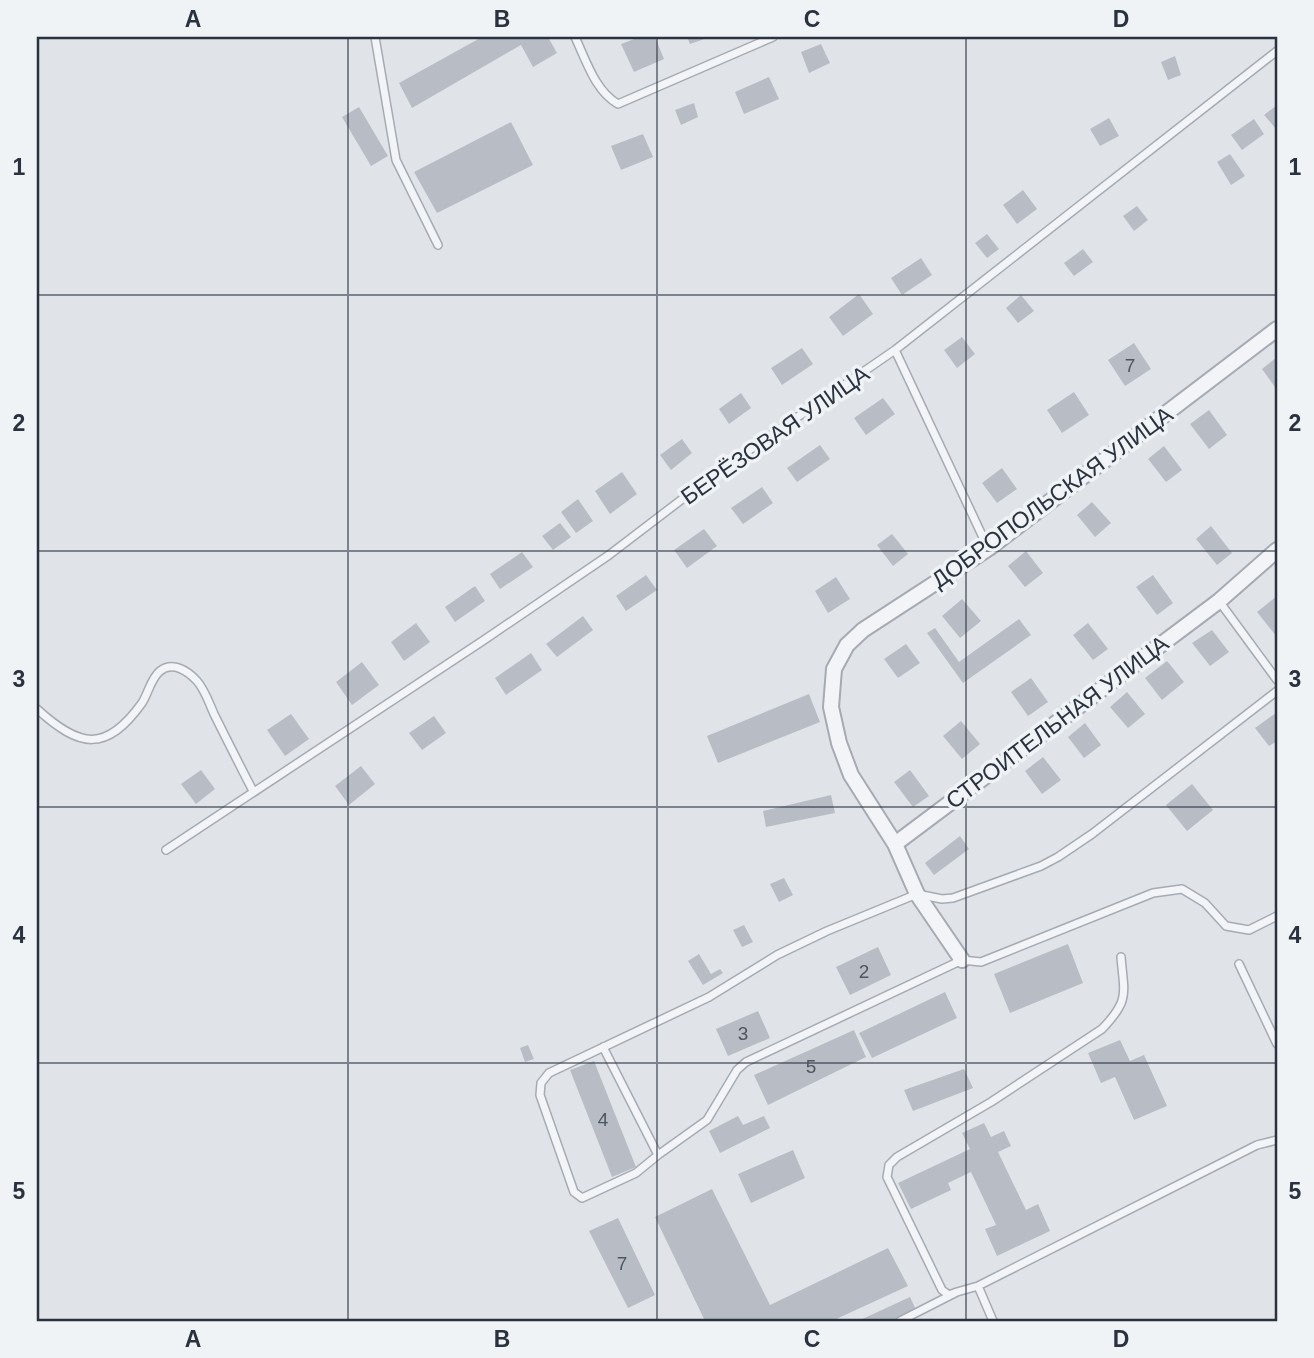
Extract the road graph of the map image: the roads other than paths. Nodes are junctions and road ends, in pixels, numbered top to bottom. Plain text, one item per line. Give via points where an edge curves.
1 (375, 37) edge
2 (575, 37) edge
3 (773, 37) edge
4 (1277, 51) edge
5 (438, 245) dead end
6 (1277, 329) edge
7 (895, 350) junction
8 (989, 548) junction
9 (1277, 550) edge
10 (1219, 601) junction
11 (1277, 680) edge
12 (1277, 691) edge
13 (37, 709) edge
14 (253, 791) junction
15 (895, 844) junction
16 (166, 850) dead end
17 (917, 894) junction
18 (1277, 916) edge
19 (1121, 957) dead end
20 (962, 960) junction
21 (1239, 964) dead end
22 (1277, 1044) edge
23 (603, 1048) junction
24 (1277, 1140) edge
25 (658, 1155) junction
26 (978, 1286) junction
27 (957, 1293) junction
28 (900, 1321) edge
29 (993, 1321) edge

1 - 5 lane via 396,160
2 - 3 lane via 599,86 618,104
4 - 7 lane, БЕРЁЗОВАЯ УЛИЦА
6 - 8 street, ДОБРОПОЛЬСКАЯ УЛИЦА
7 - 8 lane
7 - 14 lane, БЕРЁЗОВАЯ УЛИЦА via 719,471 609,555
8 - 15 street, ДОБРОПОЛЬСКАЯ УЛИЦА via 863,631 847,645 834,669 831,707 839,743 851,775
9 - 10 street, СТРОИТЕЛЬНАЯ УЛИЦА
10 - 11 lane
10 - 15 street, СТРОИТЕЛЬНАЯ УЛИЦА
12 - 17 lane via 1092,834 1041,866 953,898
13 - 14 lane via 68,733 96,740 127,721 158,672 168,666 179,667 200,684
14 - 16 lane, БЕРЁЗОВАЯ УЛИЦА
15 - 17 street
17 - 20 street
17 - 23 lane via 777,955 709,997
18 - 20 lane via 1249,930 1226,926 1205,903 1182,889 1153,893 981,962
19 - 27 lane via 1124,1001 1102,1029 889,1165 887,1177 943,1290 949,1295
20 - 25 lane via 746,1062 707,1120
21 - 22 lane
23 - 25 lane
23 - 25 lane via 549,1073 541,1083 540,1095 574,1192 585,1198 636,1173
24 - 26 lane via 1257,1145
26 - 27 lane
26 - 29 lane
27 - 28 lane

